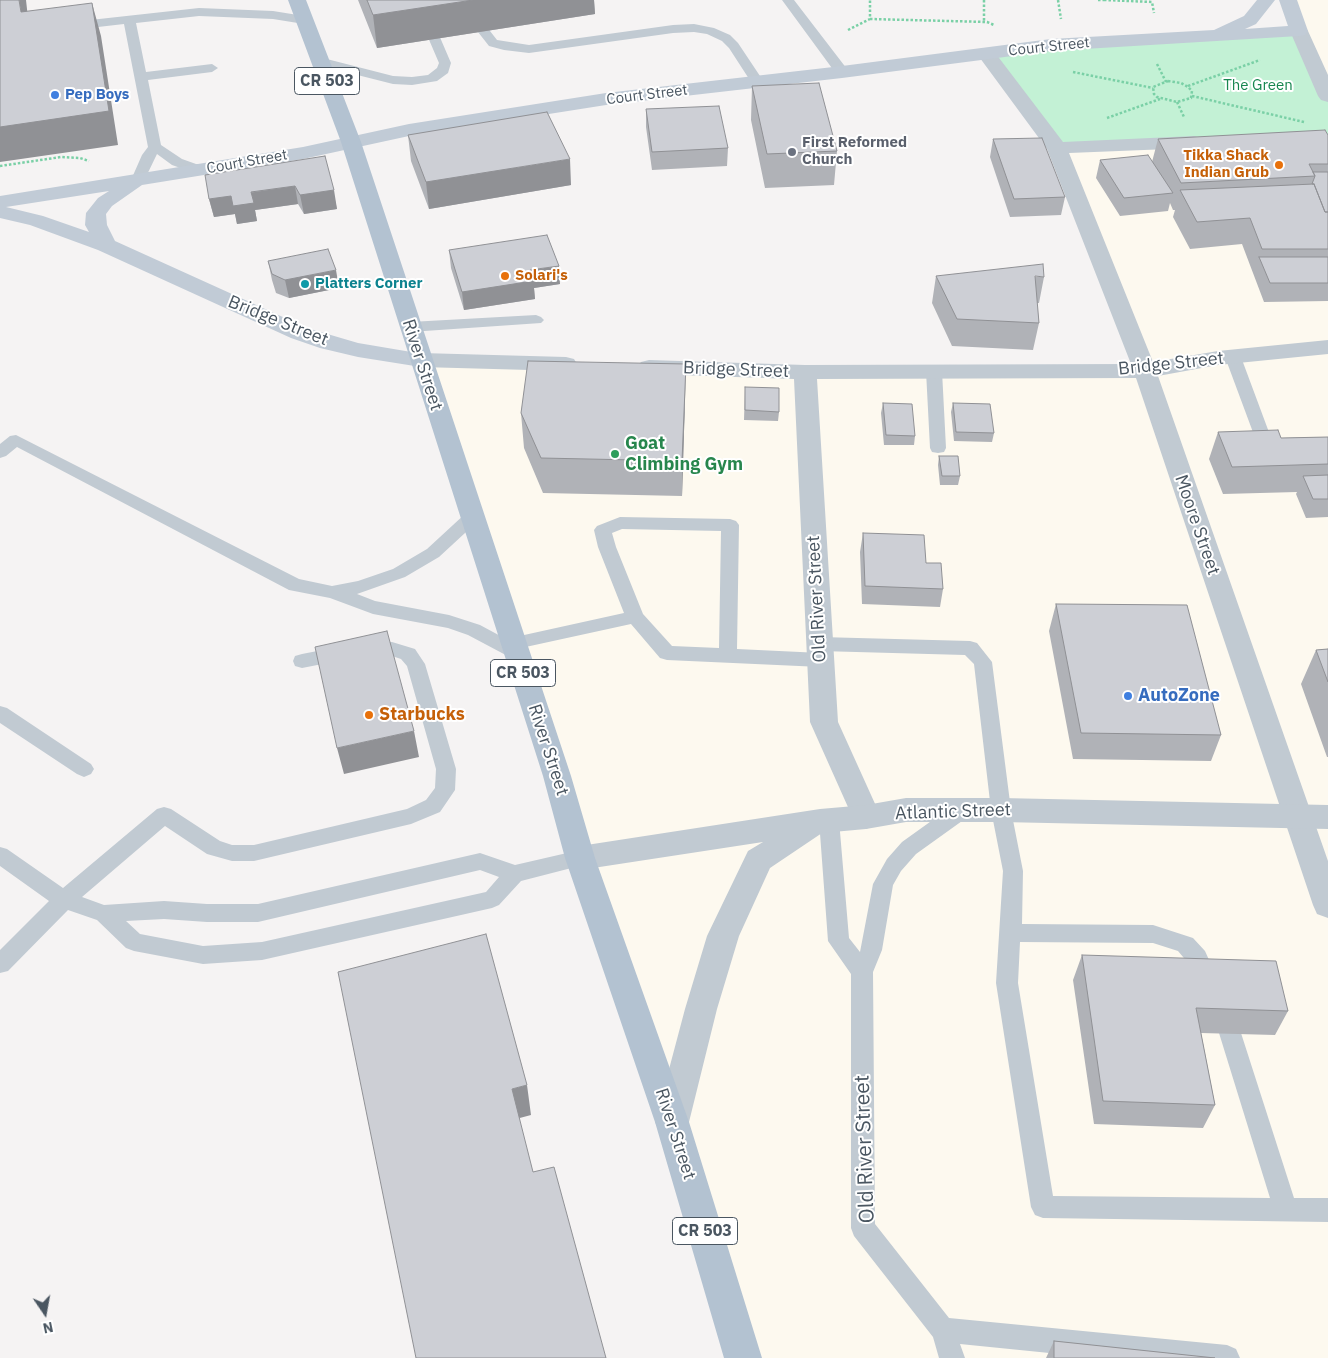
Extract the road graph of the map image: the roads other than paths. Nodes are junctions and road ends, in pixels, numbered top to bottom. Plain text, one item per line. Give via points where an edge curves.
1 (229, 0) edge
2 (297, 0) edge
3 (418, 0) edge
4 (788, 0) edge
5 (1266, 0) edge
6 (1288, 0) edge
7 (491, 8) dead end
8 (199, 12) junction
9 (129, 20) junction
10 (304, 20) junction
11 (60, 28) edge
12 (1299, 31) junction
13 (1214, 36) junction
14 (986, 54) junction
15 (319, 61) junction
16 (212, 68) dead end
17 (842, 72) junction
18 (141, 77) junction
19 (758, 82) junction
20 (1328, 96) edge
21 (1212, 141) edge
22 (351, 142) junction
23 (155, 147) junction
24 (1057, 148) junction
25 (208, 169) junction
26 (138, 180) junction
27 (0, 202) edge
28 (0, 212) edge
29 (106, 245) junction
30 (536, 320) dead end
31 (410, 327) junction
32 (1328, 347) edge
33 (1232, 357) junction
34 (421, 360) junction
35 (590, 365) edge
36 (630, 366) edge
37 (934, 371) junction
38 (1145, 371) junction
39 (805, 372) junction
40 (1262, 435) edge
41 (938, 448) dead end
42 (0, 452) edge
43 (472, 517) junction
44 (332, 592) junction
45 (635, 617) junction
46 (515, 648) junction
47 (820, 652) junction
48 (728, 656) junction
49 (302, 661) dead end
50 (0, 712) edge
51 (84, 769) dead end
52 (962, 810) junction
53 (1002, 810) junction
54 (1296, 815) junction
55 (866, 817) junction
56 (1328, 817) edge
57 (825, 820) junction
58 (0, 854) edge
59 (580, 858) junction
60 (515, 874) junction
61 (64, 900) junction
62 (1328, 905) edge
63 (104, 914) junction
64 (1011, 933) junction
65 (0, 964) edge
66 (862, 972) junction
67 (1209, 984) edge
68 (1230, 1034) edge
69 (672, 1122) junction
70 (1285, 1209) junction
71 (1328, 1210) edge
72 (943, 1330) junction
73 (734, 1352) edge
74 (952, 1358) edge
75 (1227, 1358) edge

1 - 8 lane
2 - 10 main road, CR 503
3 - 15 lane via 445,63 443,70 432,78 393,80
4 - 17 lane
5 - 13 main road via 1250,20
6 - 12 main road
7 - 19 lane via 473,11 484,32 493,42 515,48 544,48 673,29 710,31 726,38 734,46
8 - 9 lane
8 - 10 lane via 273,15
9 - 11 lane
9 - 18 lane
10 - 15 main road, CR 503
12 - 13 main road, Court Street
12 - 20 street
13 - 14 main road, Court Street via 1051,45
14 - 17 main road, Court Street
14 - 24 street, Moore Street
15 - 22 main road, CR 503
16 - 18 lane
17 - 19 main road, Court Street
18 - 23 lane
19 - 22 main road, Court Street via 606,99
21 - 24 street
22 - 25 main road, Court Street
22 - 31 main road, River Street / CR 503
23 - 25 lane via 177,162
23 - 26 lane
24 - 38 street, Moore Street
25 - 26 main road, Court Street
26 - 27 main road, Court Street
26 - 29 main road via 105,202 96,213 96,225
28 - 29 main road, Bridge Street via 36,220
29 - 34 main road, Bridge Street via 299,333 350,348
30 - 31 lane
31 - 34 main road, River Street / CR 503
32 - 33 street, Bridge Street
33 - 38 street, Bridge Street
33 - 40 lane
34 - 35 street, Bridge Street
34 - 43 main road, River Street / CR 503
36 - 39 street, Bridge Street
37 - 38 street, Bridge Street
37 - 39 street, Bridge Street
37 - 41 lane
38 - 54 street, Moore Street
39 - 47 street, Old River Street
42 - 44 lane via 16,440 295,585
43 - 44 lane via 433,553 399,573 360,587
43 - 46 main road, River Street / CR 503
44 - 46 lane via 374,606 449,622
45 - 46 lane
45 - 48 lane via 666,653
45 - 48 lane via 607,547 604,530 620,523 730,525
46 - 59 main road, River Street / CR 503
47 - 48 lane
47 - 53 lane via 970,648 983,662
47 - 55 street, Old River Street via 824,722
49 - 61 lane via 373,649 392,649 408,654 416,664 446,769 445,790 433,806 411,816 254,853 232,853 214,848 164,815
50 - 51 lane
52 - 53 street, Atlantic Street
52 - 55 street, Atlantic Street via 906,810
52 - 66 lane, Old River Street via 909,848 894,864 883,884 871,950
53 - 54 street, Atlantic Street
53 - 64 lane via 1013,871
54 - 56 street, Atlantic Street
54 - 62 street, Moore Street
55 - 57 street, Atlantic Street
57 - 59 street, Atlantic Street
57 - 66 lane via 839,941
57 - 69 street via 759,860 723,936
58 - 61 lane
59 - 60 lane
59 - 69 main road, River Street / CR 503
60 - 63 lane via 480,861 258,913 164,910
60 - 63 lane via 492,899 262,951 203,955 134,942
61 - 63 lane
61 - 65 lane
64 - 67 lane via 1153,934 1184,944 1197,958
64 - 70 lane via 1007,982 1043,1207
66 - 72 lane, Old River Street via 863,1228
68 - 70 lane
69 - 73 main road, River Street / CR 503
70 - 71 lane
72 - 74 lane, Old River Street
72 - 75 lane

